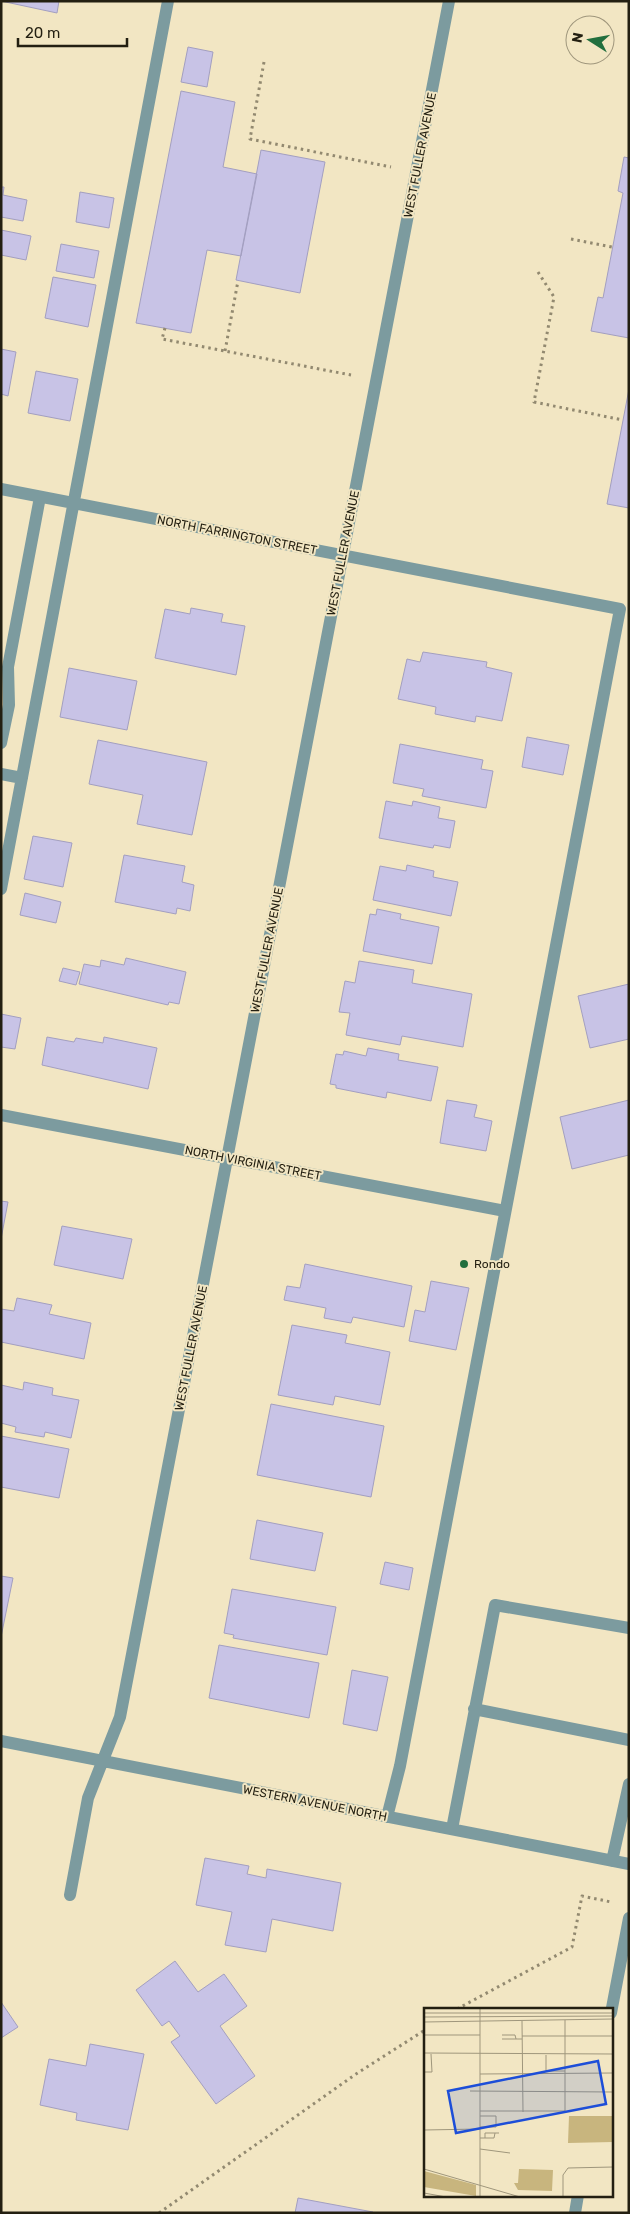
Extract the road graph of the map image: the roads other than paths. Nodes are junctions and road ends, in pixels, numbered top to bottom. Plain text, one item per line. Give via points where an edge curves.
1 (168, 1) edge
2 (449, 1) edge
3 (1, 489) edge
4 (40, 497) junction
5 (74, 503) junction
6 (343, 556) junction
7 (1, 743) edge
8 (1, 774) edge
9 (22, 778) junction
10 (1, 889) edge
11 (1, 1115) edge
12 (227, 1158) junction
13 (505, 1211) junction
14 (629, 1628) edge
15 (474, 1710) junction
16 (629, 1740) edge
17 (1, 1742) edge
18 (102, 1761) junction
19 (629, 1784) edge
20 (386, 1817) junction
21 (452, 1829) junction
22 (612, 1861) junction
23 (629, 1864) edge
24 (70, 1895) dead end
25 (629, 1918) edge
26 (612, 2008) edge
27 (578, 2196) edge
28 (575, 2213) edge

1 - 5 street
2 - 6 street, WEST FULLER AVENUE
3 - 4 street, NORTH FARRINGTON STREET
4 - 5 street, NORTH FARRINGTON STREET
4 - 7 street via 8,667 9,705
5 - 6 street, NORTH FARRINGTON STREET
5 - 9 street
6 - 12 street, WEST FULLER AVENUE
6 - 13 street, NORTH FARRINGTON STREET via 620,610
8 - 9 street
9 - 10 street
11 - 12 street, NORTH VIRGINIA STREET
12 - 13 street, NORTH VIRGINIA STREET
12 - 18 street, WEST FULLER AVENUE via 120,1718
13 - 20 street via 400,1766
14 - 15 street via 495,1604
15 - 16 street
15 - 21 street
17 - 18 street, WESTERN AVENUE NORTH
18 - 20 street, WESTERN AVENUE NORTH
18 - 24 street, WEST FULLER AVENUE via 88,1798
19 - 22 street
20 - 21 street, WESTERN AVENUE NORTH
21 - 22 street, WESTERN AVENUE NORTH
22 - 23 street, WESTERN AVENUE NORTH
25 - 26 street
27 - 28 street

